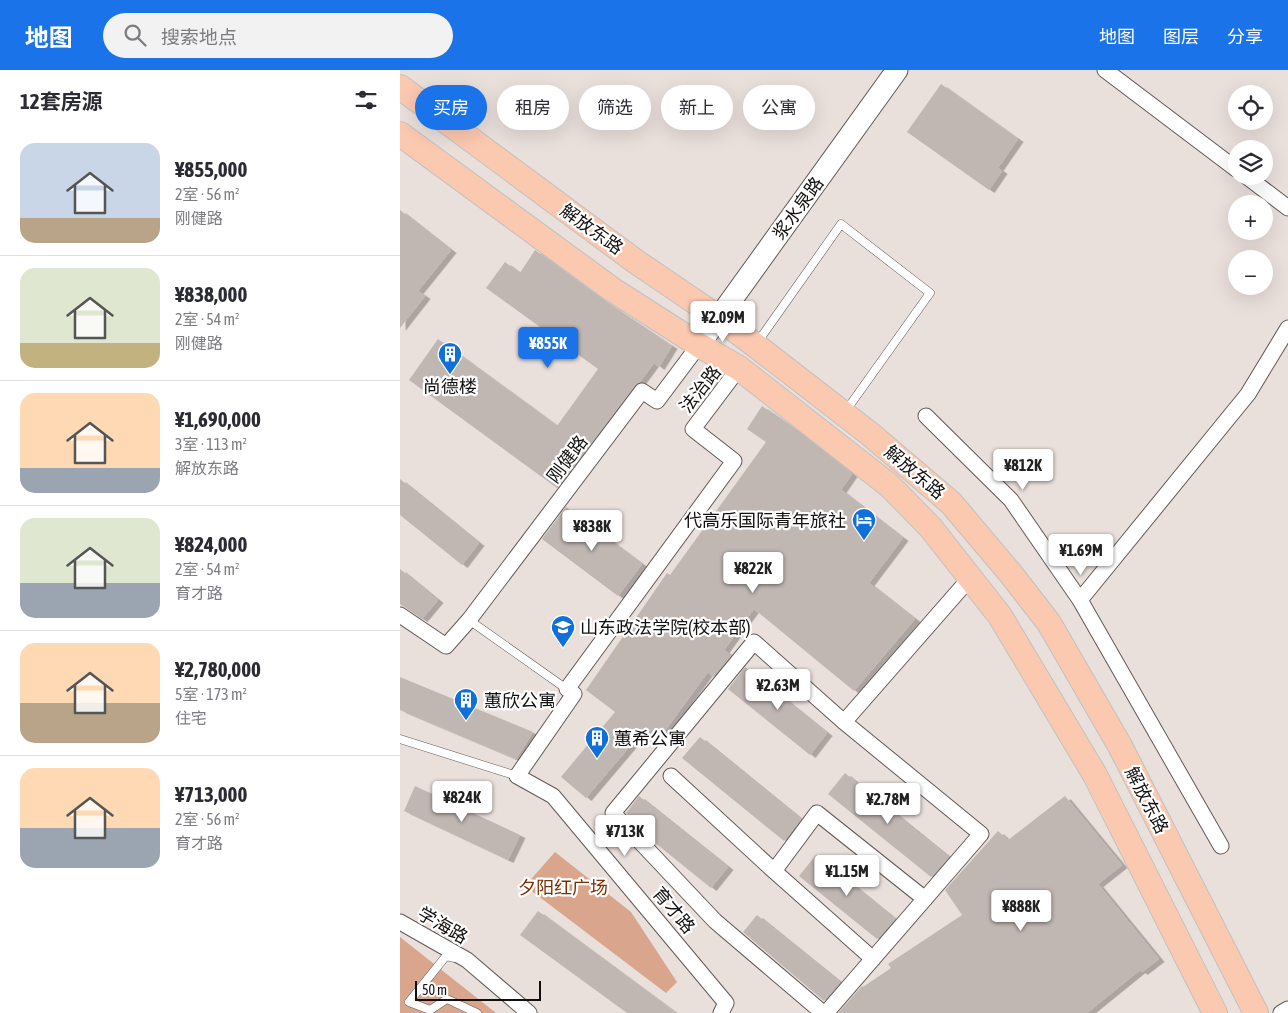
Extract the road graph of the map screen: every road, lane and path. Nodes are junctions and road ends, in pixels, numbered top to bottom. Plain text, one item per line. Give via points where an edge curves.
1 (897, 70) edge
2 (1105, 70) edge
3 (400, 87) edge
4 (400, 134) edge
5 (1228, 163) edge
6 (1258, 185) edge
7 (1288, 208) edge
8 (719, 318) junction
9 (1288, 328) edge
10 (698, 345) junction
11 (755, 346) junction
12 (739, 368) junction
13 (844, 414) junction
14 (926, 416) dead end
15 (970, 578) junction
16 (1080, 600) junction
17 (400, 615) edge
18 (469, 620) junction
19 (570, 691) junction
20 (844, 722) junction
21 (400, 739) edge
22 (517, 776) junction
23 (671, 776) dead end
24 (1221, 846) dead end
25 (774, 871) junction
26 (925, 898) junction
27 (400, 922) edge
28 (873, 959) junction
29 (467, 960) junction
30 (1288, 1009) edge
31 (477, 1013) edge
32 (529, 1013) edge
33 (721, 1013) edge
34 (825, 1013) edge
35 (1215, 1013) edge
36 (1256, 1013) edge
37 (1281, 1013) edge

1 - 8 main road, 浆水泉路
2 - 5 street
3 - 8 main road, 解放东路 via 635,261
4 - 10 main road, 解放东路 via 613,290
6 - 7 street
8 - 10 main road, 浆水泉路
8 - 11 main road, 解放东路
9 - 16 street via 1248,394
10 - 12 main road, 解放东路
10 - 18 street, 刚健路 via 657,401 642,390
11 - 13 main road, 解放东路
11 - 13 lane via 840,224 930,293
12 - 15 main road, 解放东路 via 890,486 931,528
12 - 19 street, 法治路 via 693,429 734,461
13 - 36 main road, 解放东路 via 951,503 1048,623 1120,746
14 - 16 street via 1011,500
15 - 20 street
15 - 35 main road, 解放东路 via 1000,616 1095,775
16 - 24 street
17 - 18 street via 446,646
18 - 19 lane
19 - 22 street
20 - 26 street via 981,834
20 - 34 street via 754,642 614,813 715,921
21 - 22 lane, 育才路
22 - 33 street, 育才路 via 553,796 726,1003
23 - 25 street
25 - 26 street via 817,813
25 - 28 street
26 - 28 street
27 - 29 street, 学海路
28 - 34 street
29 - 31 lane via 446,956 409,1002 430,1010 447,999
29 - 32 street, 学海路
30 - 37 street

